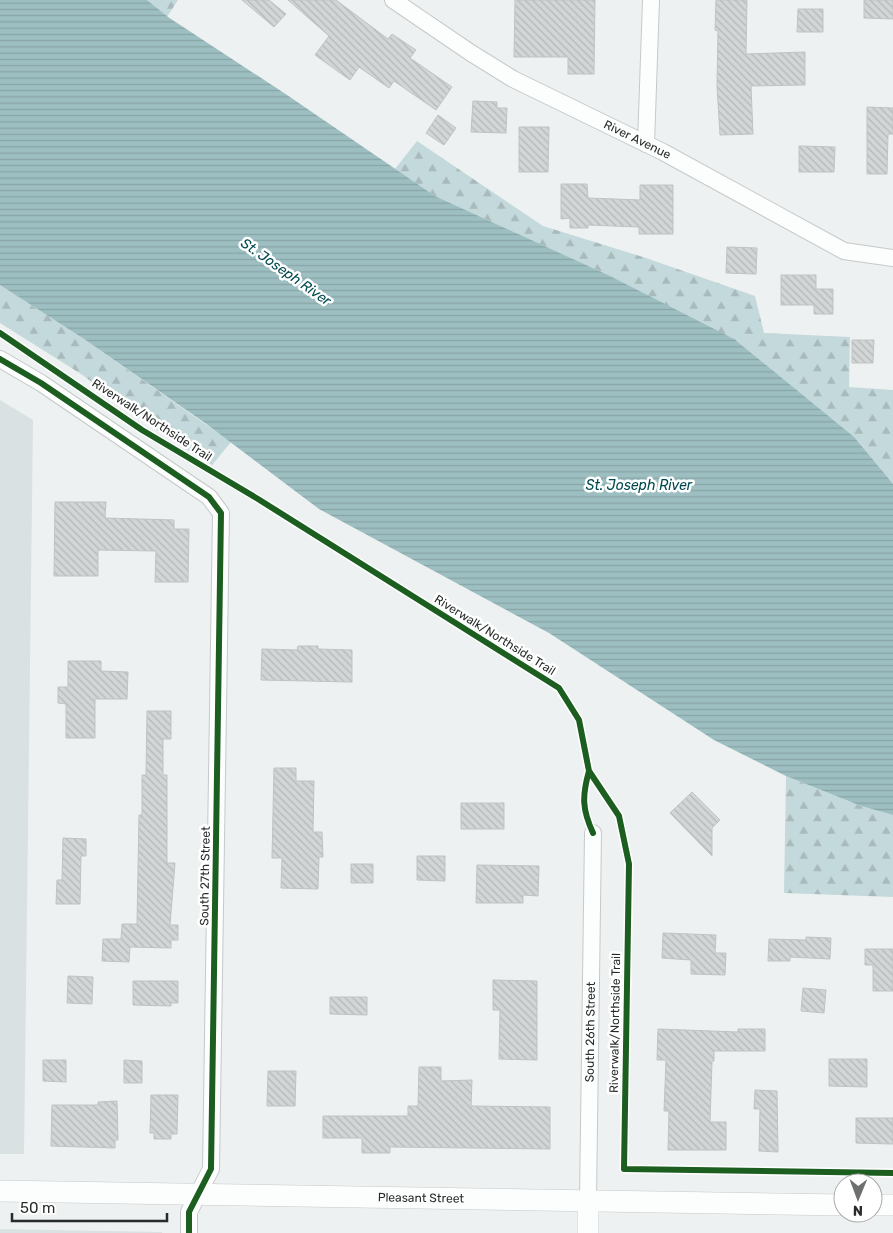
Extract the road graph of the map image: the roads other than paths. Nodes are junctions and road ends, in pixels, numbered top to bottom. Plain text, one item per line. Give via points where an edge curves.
1 (392, 0) edge
2 (651, 0) edge
3 (646, 144) junction
4 (893, 258) edge
5 (0, 359) edge
6 (593, 833) dead end
7 (0, 1191) edge
8 (200, 1194) junction
9 (588, 1200) junction
10 (833, 1205) edge
11 (189, 1233) edge
12 (588, 1233) edge

1 - 3 street, River Avenue via 513,79
2 - 3 street
3 - 4 street, River Avenue via 844,251
5 - 8 street, South 27th Street via 209,497 221,513 212,1169
6 - 9 street, South 26th Street
7 - 8 street, Pleasant Street
8 - 9 street, Pleasant Street
8 - 11 street, South 27th Street via 189,1212
9 - 10 street, Pleasant Street
9 - 12 street, South 26th Street

